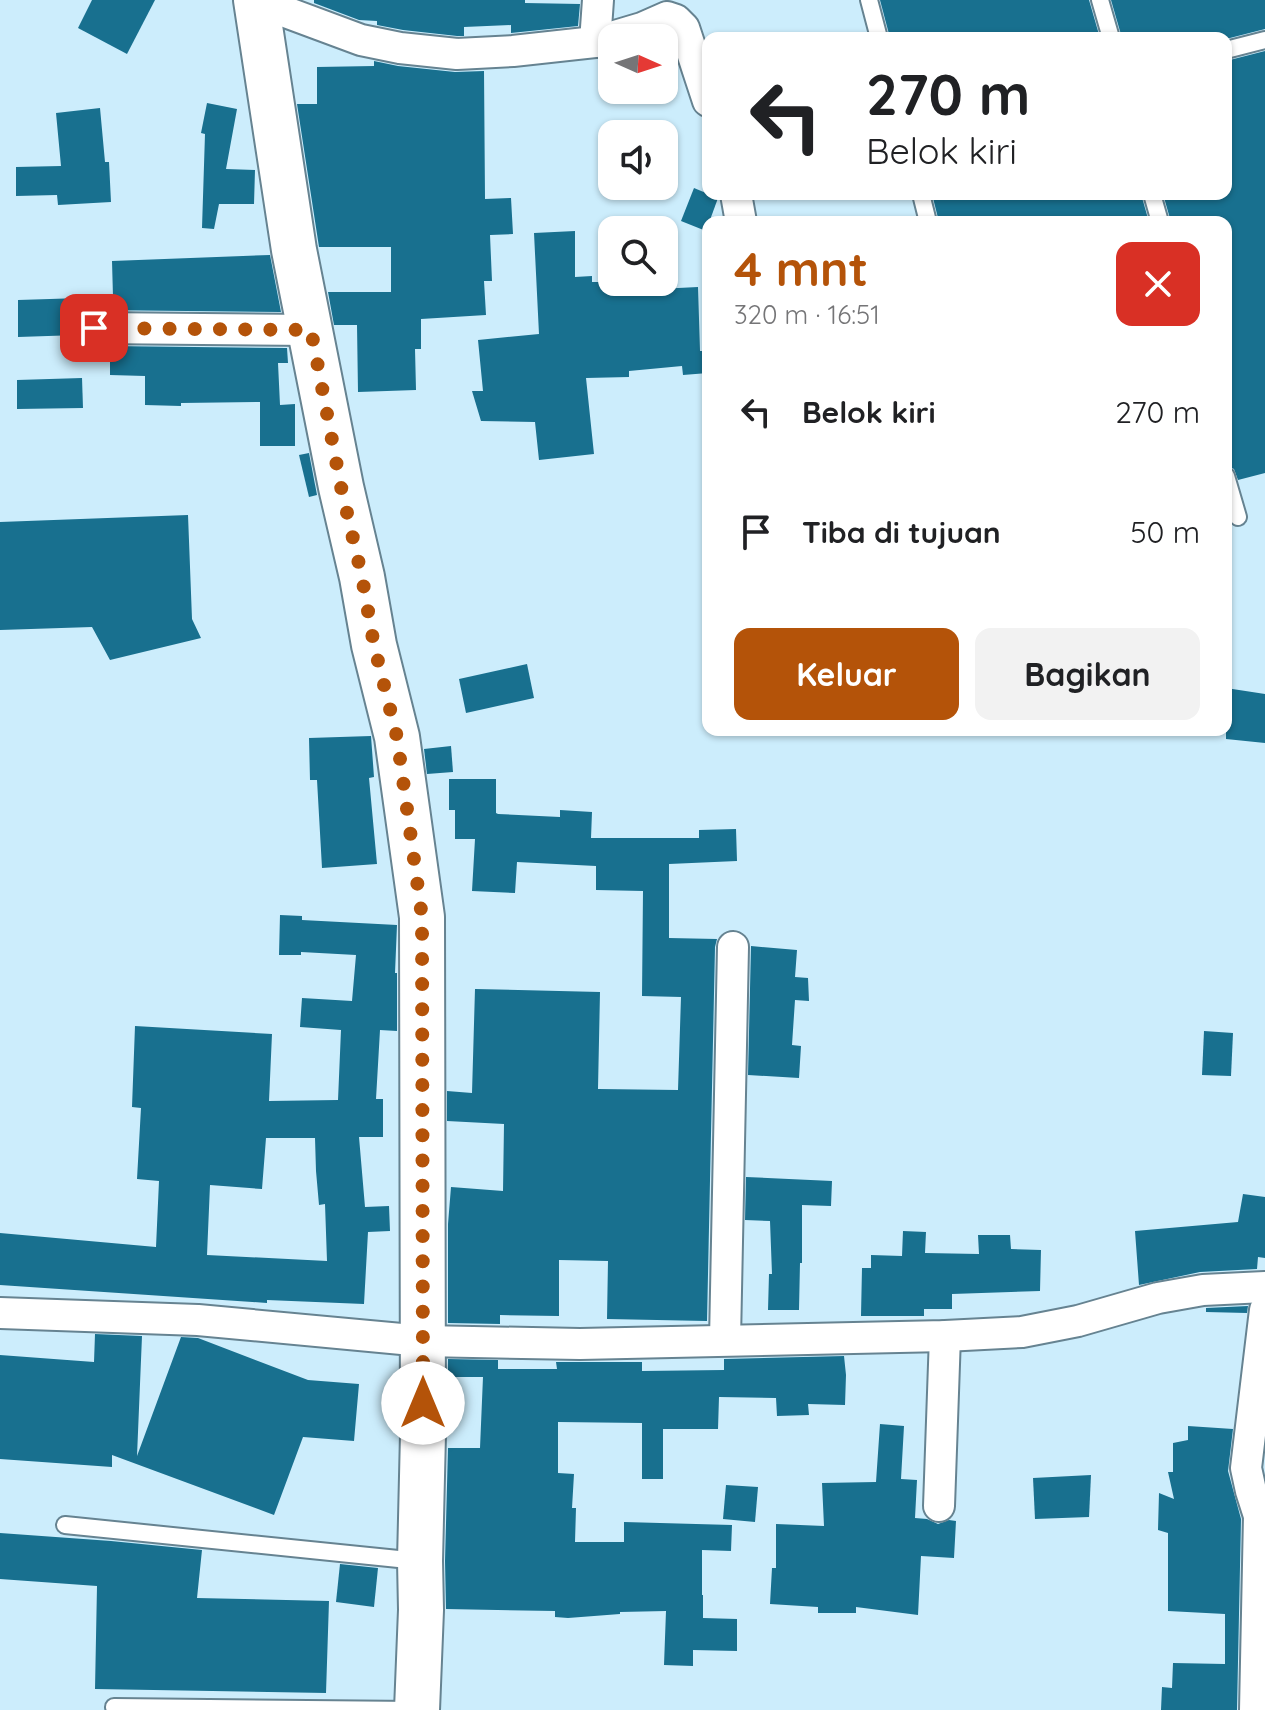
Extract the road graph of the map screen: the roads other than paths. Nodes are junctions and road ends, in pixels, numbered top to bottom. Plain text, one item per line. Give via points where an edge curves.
1 (256, 0) edge
2 (598, 0) edge
3 (869, 0) edge
4 (1100, 0) edge
5 (877, 32) edge
6 (1109, 32) edge
7 (1265, 40) edge
8 (595, 42) junction
9 (1232, 48) edge
10 (702, 83) edge
11 (94, 328) dead end
12 (311, 330) junction
13 (1232, 496) edge
14 (1238, 517) dead end
15 (733, 947) dead end
16 (1265, 1287) edge
17 (1265, 1310) edge
18 (0, 1313) edge
19 (945, 1336) junction
20 (725, 1340) junction
21 (423, 1341) junction
22 (939, 1506) dead end
23 (65, 1525) dead end
24 (420, 1561) junction
25 (114, 1707) dead end
26 (417, 1710) edge
27 (1255, 1710) edge

1 - 8 street via 361,40 400,48 457,54
1 - 12 street
2 - 8 street
3 - 5 lane
4 - 6 lane
7 - 9 lane
8 - 10 street via 667,17 676,20 684,28
11 - 12 street
12 - 21 street via 397,737 422,917
13 - 14 lane
15 - 20 street
16 - 19 street via 1158,1298 1022,1332
17 - 27 street via 1246,1468 1259,1516
18 - 21 street via 198,1320
19 - 20 street
19 - 22 street
20 - 21 street
21 - 24 street
23 - 24 lane
24 - 26 street
25 - 26 lane

